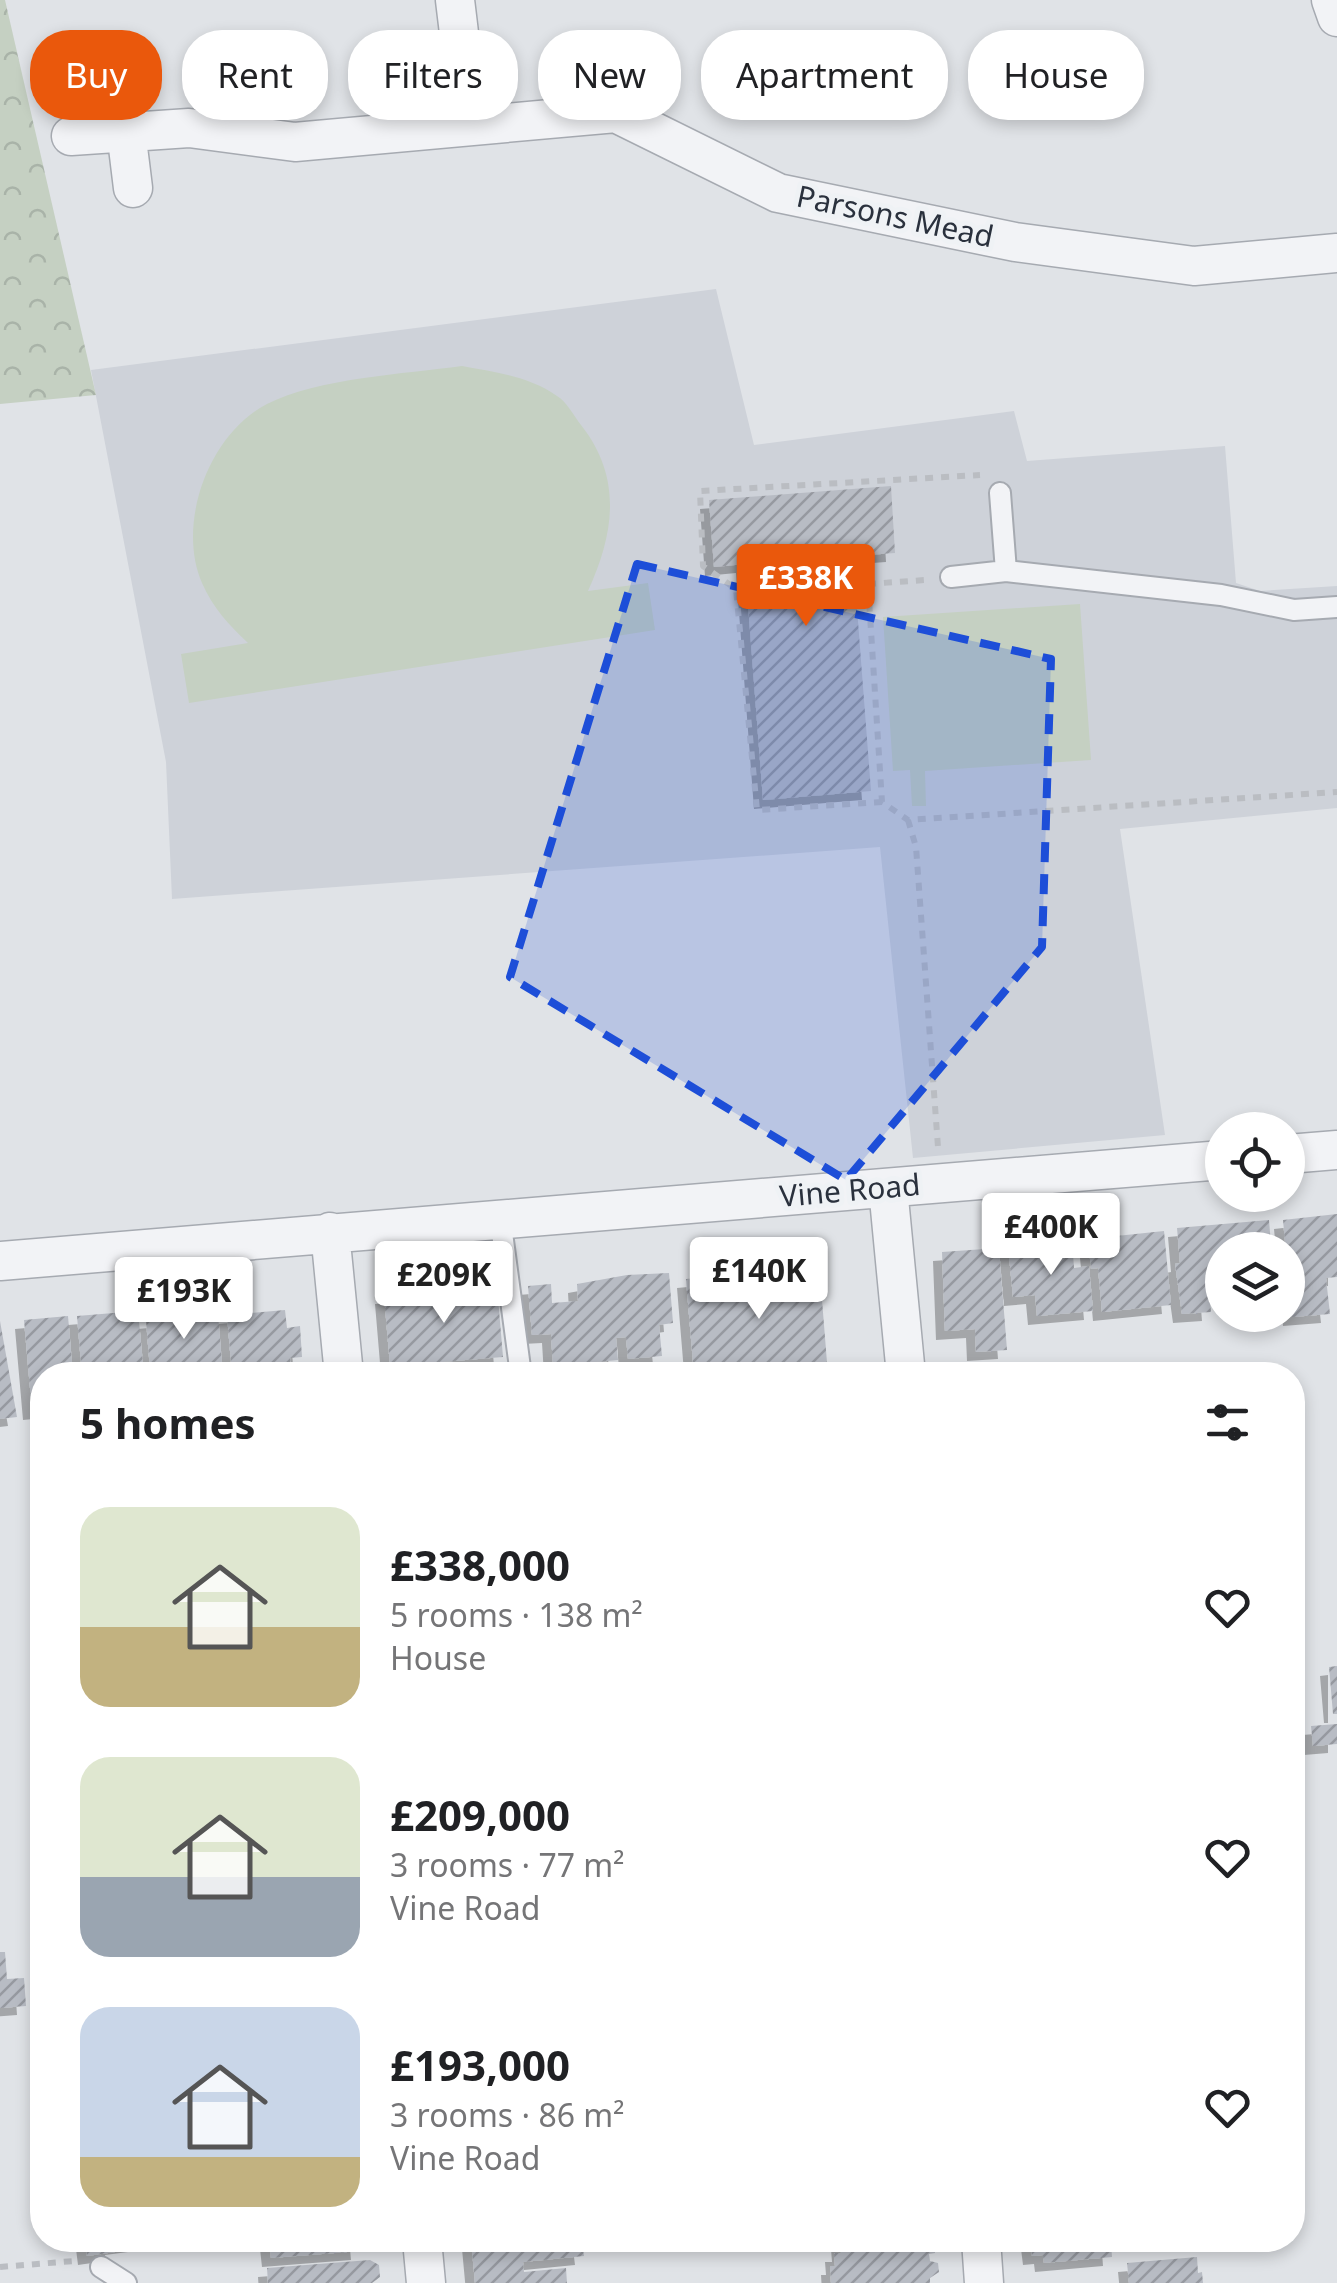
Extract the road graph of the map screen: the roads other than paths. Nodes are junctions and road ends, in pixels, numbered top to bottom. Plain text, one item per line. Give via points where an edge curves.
1 (455, 0) edge
2 (1331, 0) edge
3 (1337, 17) edge
4 (470, 124) junction
5 (126, 131) junction
6 (70, 136) dead end
7 (133, 188) dead end
8 (1337, 253) edge
9 (1000, 493) road end
10 (1006, 571) junction
11 (951, 578) road end
12 (1337, 607) edge
13 (1337, 1150) edge
14 (1305, 1153) edge
15 (1205, 1161) edge
16 (888, 1188) junction
17 (500, 1218) junction
18 (330, 1232) junction
19 (0, 1260) edge
20 (343, 1362) edge
21 (519, 1362) edge
22 (905, 1362) edge
23 (423, 2252) edge
24 (981, 2252) edge
25 (101, 2267) road end
26 (126, 2283) edge
27 (426, 2283) edge
28 (984, 2283) edge

1 - 4 street
2 - 3 street
4 - 5 street, Parsons Mead via 295,142 189,128
4 - 8 street, Parsons Mead via 616,112 778,192 1015,242 1194,266
5 - 6 street, Parsons Mead
5 - 7 street
9 - 10 lane
10 - 11 lane
10 - 12 lane via 1294,610
13 - 14 street
15 - 16 street, Vine Road
16 - 17 street, Vine Road
16 - 22 street
17 - 18 street, Vine Road
17 - 21 lane
18 - 19 street, Vine Road
18 - 20 street
23 - 27 street
24 - 28 street
25 - 26 lane

